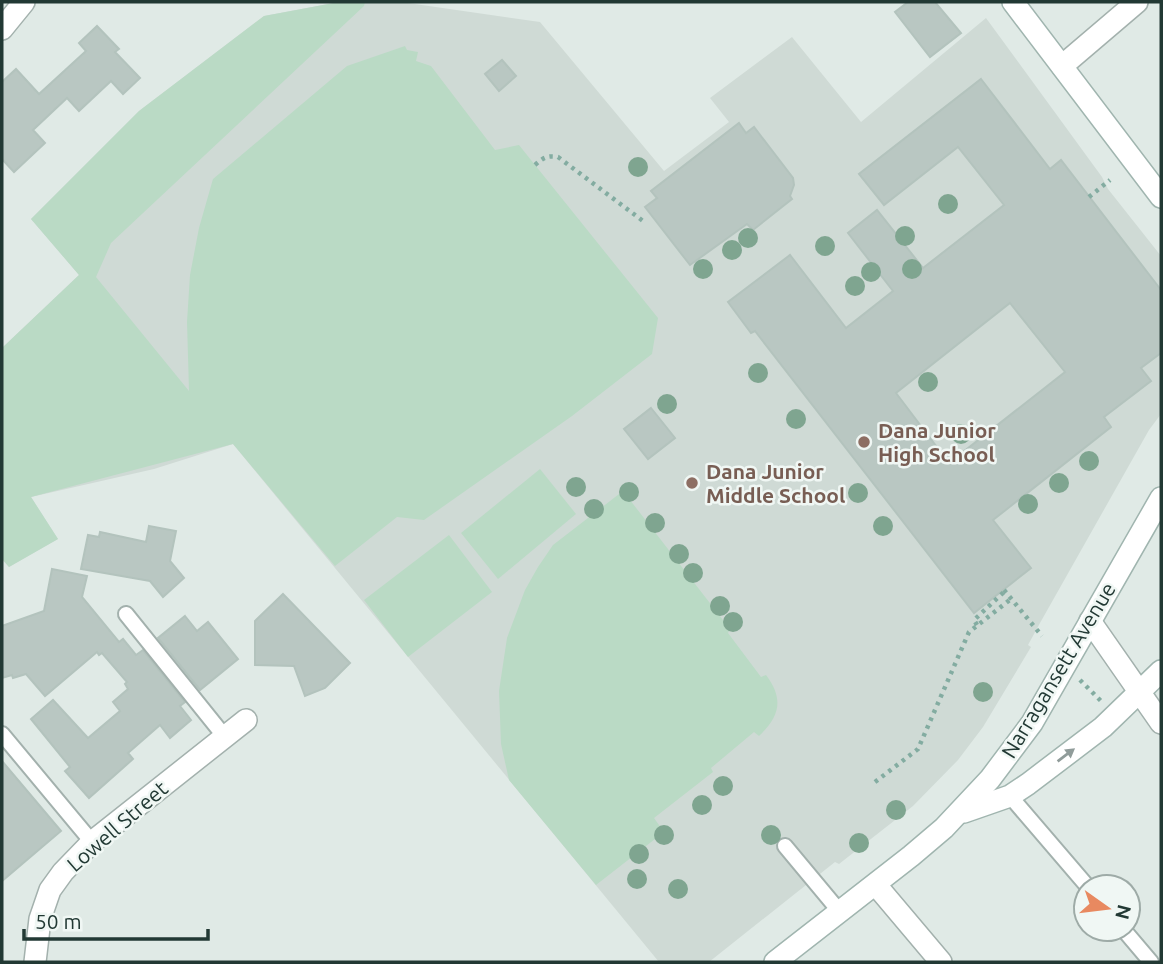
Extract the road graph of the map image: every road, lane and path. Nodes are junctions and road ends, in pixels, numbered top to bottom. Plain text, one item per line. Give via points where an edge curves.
1 (24, 2) edge
2 (1013, 2) edge
3 (1137, 2) edge
4 (2, 29) edge
5 (1062, 66) junction
6 (535, 165) dead end
7 (1108, 181) dead end
8 (1089, 197) dead end
9 (1161, 197) edge
10 (643, 221) dead end
11 (1161, 498) edge
12 (1012, 599) junction
13 (126, 614) dead end
14 (1090, 621) junction
15 (977, 625) junction
16 (1042, 636) dead end
17 (1161, 671) edge
18 (1079, 679) dead end
19 (1139, 692) junction
20 (1106, 707) dead end
21 (246, 720) dead end
22 (1161, 723) edge
23 (2, 734) edge
24 (225, 737) junction
25 (875, 782) dead end
26 (1010, 796) junction
27 (959, 814) junction
28 (92, 842) junction
29 (785, 846) dead end
30 (1076, 873) edge
31 (876, 885) junction
32 (840, 912) junction
33 (1135, 943) edge
34 (35, 962) edge
35 (775, 962) edge
36 (941, 962) edge
37 (1151, 962) edge

1 - 4 street
2 - 5 street
3 - 5 street
5 - 9 street
6 - 10 path via 544,157 558,157
7 - 8 path
11 - 14 street, Narragansett Avenue
12 - 15 path
12 - 15 path via 1005,590 974,620
12 - 16 path
13 - 24 lane
14 - 19 street
14 - 27 street, Narragansett Avenue via 1032,723
15 - 25 path via 969,632 918,749
17 - 19 street
18 - 20 path
19 - 22 street
26 -> 19 street via 1103,727
21 - 24 street, Lowell Street
23 - 28 lane
24 - 28 street, Lowell Street
26 - 27 street
26 - 30 lane
27 - 31 street, Narragansett Avenue
28 - 34 street, Lowell Street via 50,890 37,933
29 - 32 lane
31 - 32 street, Narragansett Avenue
31 - 36 street
32 - 35 street, Narragansett Avenue
33 - 37 lane

